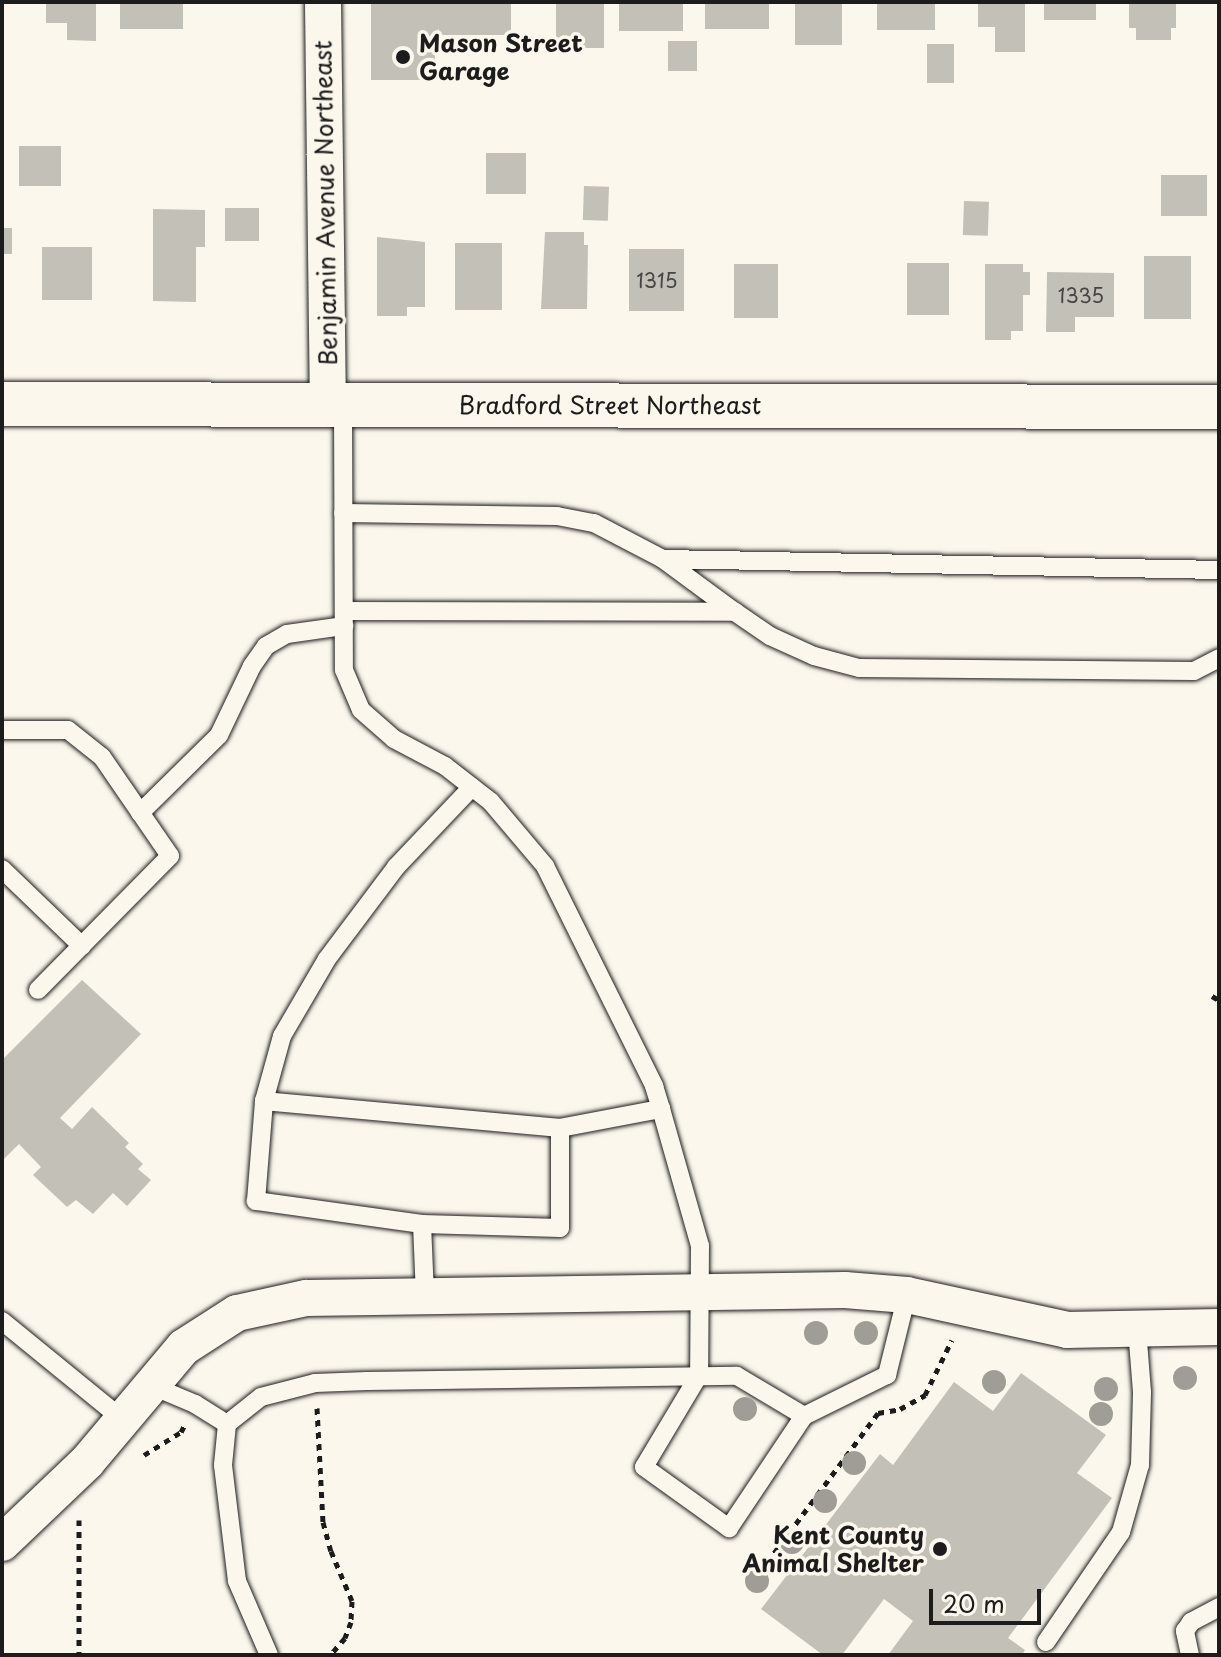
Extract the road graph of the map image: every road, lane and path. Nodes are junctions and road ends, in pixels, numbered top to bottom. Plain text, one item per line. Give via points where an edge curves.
1 (323, 2) edge
2 (2, 404) edge
3 (335, 404) junction
4 (1219, 407) edge
5 (343, 513) junction
6 (663, 559) junction
7 (1219, 570) edge
8 (735, 612) junction
9 (344, 619) junction
10 (1219, 658) edge
11 (2, 730) edge
12 (472, 787) junction
13 (140, 813) junction
14 (2, 869) edge
15 (82, 946) junction
16 (38, 990) dead end
17 (1212, 996) dead end
18 (1219, 1000) edge
19 (264, 1101) junction
20 (661, 1109) junction
21 (560, 1128) junction
22 (422, 1224) junction
23 (699, 1293) junction
24 (907, 1295) junction
25 (425, 1296) junction
26 (2, 1321) edge
27 (1219, 1327) edge
28 (1137, 1329) junction
29 (955, 1334) dead end
30 (699, 1375) junction
31 (315, 1383) junction
32 (150, 1385) junction
33 (804, 1416) junction
34 (122, 1419) junction
35 (227, 1424) junction
36 (79, 1512) dead end
37 (2, 1543) edge
38 (760, 1572) dead end
39 (1219, 1607) edge
40 (1046, 1642) dead end
41 (79, 1655) edge
42 (269, 1655) edge
43 (330, 1655) edge
44 (1190, 1655) edge

1 - 3 street, Benjamin Avenue Northeast
2 - 3 street, Bradford Street Northeast
3 - 4 street, Bradford Street Northeast
3 - 5 lane
5 - 6 lane via 576,518
5 - 9 lane
6 - 7 lane
6 - 8 lane
8 - 9 lane
8 - 10 lane via 814,656 859,668 1194,671
9 - 12 lane via 344,670 361,710 394,739
9 - 13 lane via 287,634 266,646 219,735
11 - 13 lane via 68,730 102,757
12 - 19 lane via 396,867 327,959 282,1036
12 - 20 lane via 545,866
13 - 15 lane via 170,856
14 - 15 lane
15 - 16 lane
17 - 18 path
19 - 21 lane
19 - 22 lane via 256,1201
20 - 21 lane
20 - 23 lane via 700,1246
21 - 22 lane via 560,1228
22 - 25 lane
23 - 24 street via 845,1290
23 - 25 street
23 - 30 lane
24 - 28 street via 1044,1327
24 - 33 lane via 887,1375
25 - 32 street via 306,1298 237,1313 184,1347
26 - 34 lane
27 - 28 street
28 - 40 lane via 1140,1465 1121,1532
29 - 38 path via 925,1395 900,1409 878,1413
30 - 31 lane
30 - 33 lane via 737,1376
30 - 33 lane via 644,1467 729,1528
31 - 35 lane via 261,1397
31 - 43 path via 323,1522 352,1601 345,1638
32 - 34 street
32 - 35 lane
34 - 37 street via 87,1462
35 - 42 lane via 223,1465 237,1581
36 - 41 path
39 - 44 lane via 1185,1631

